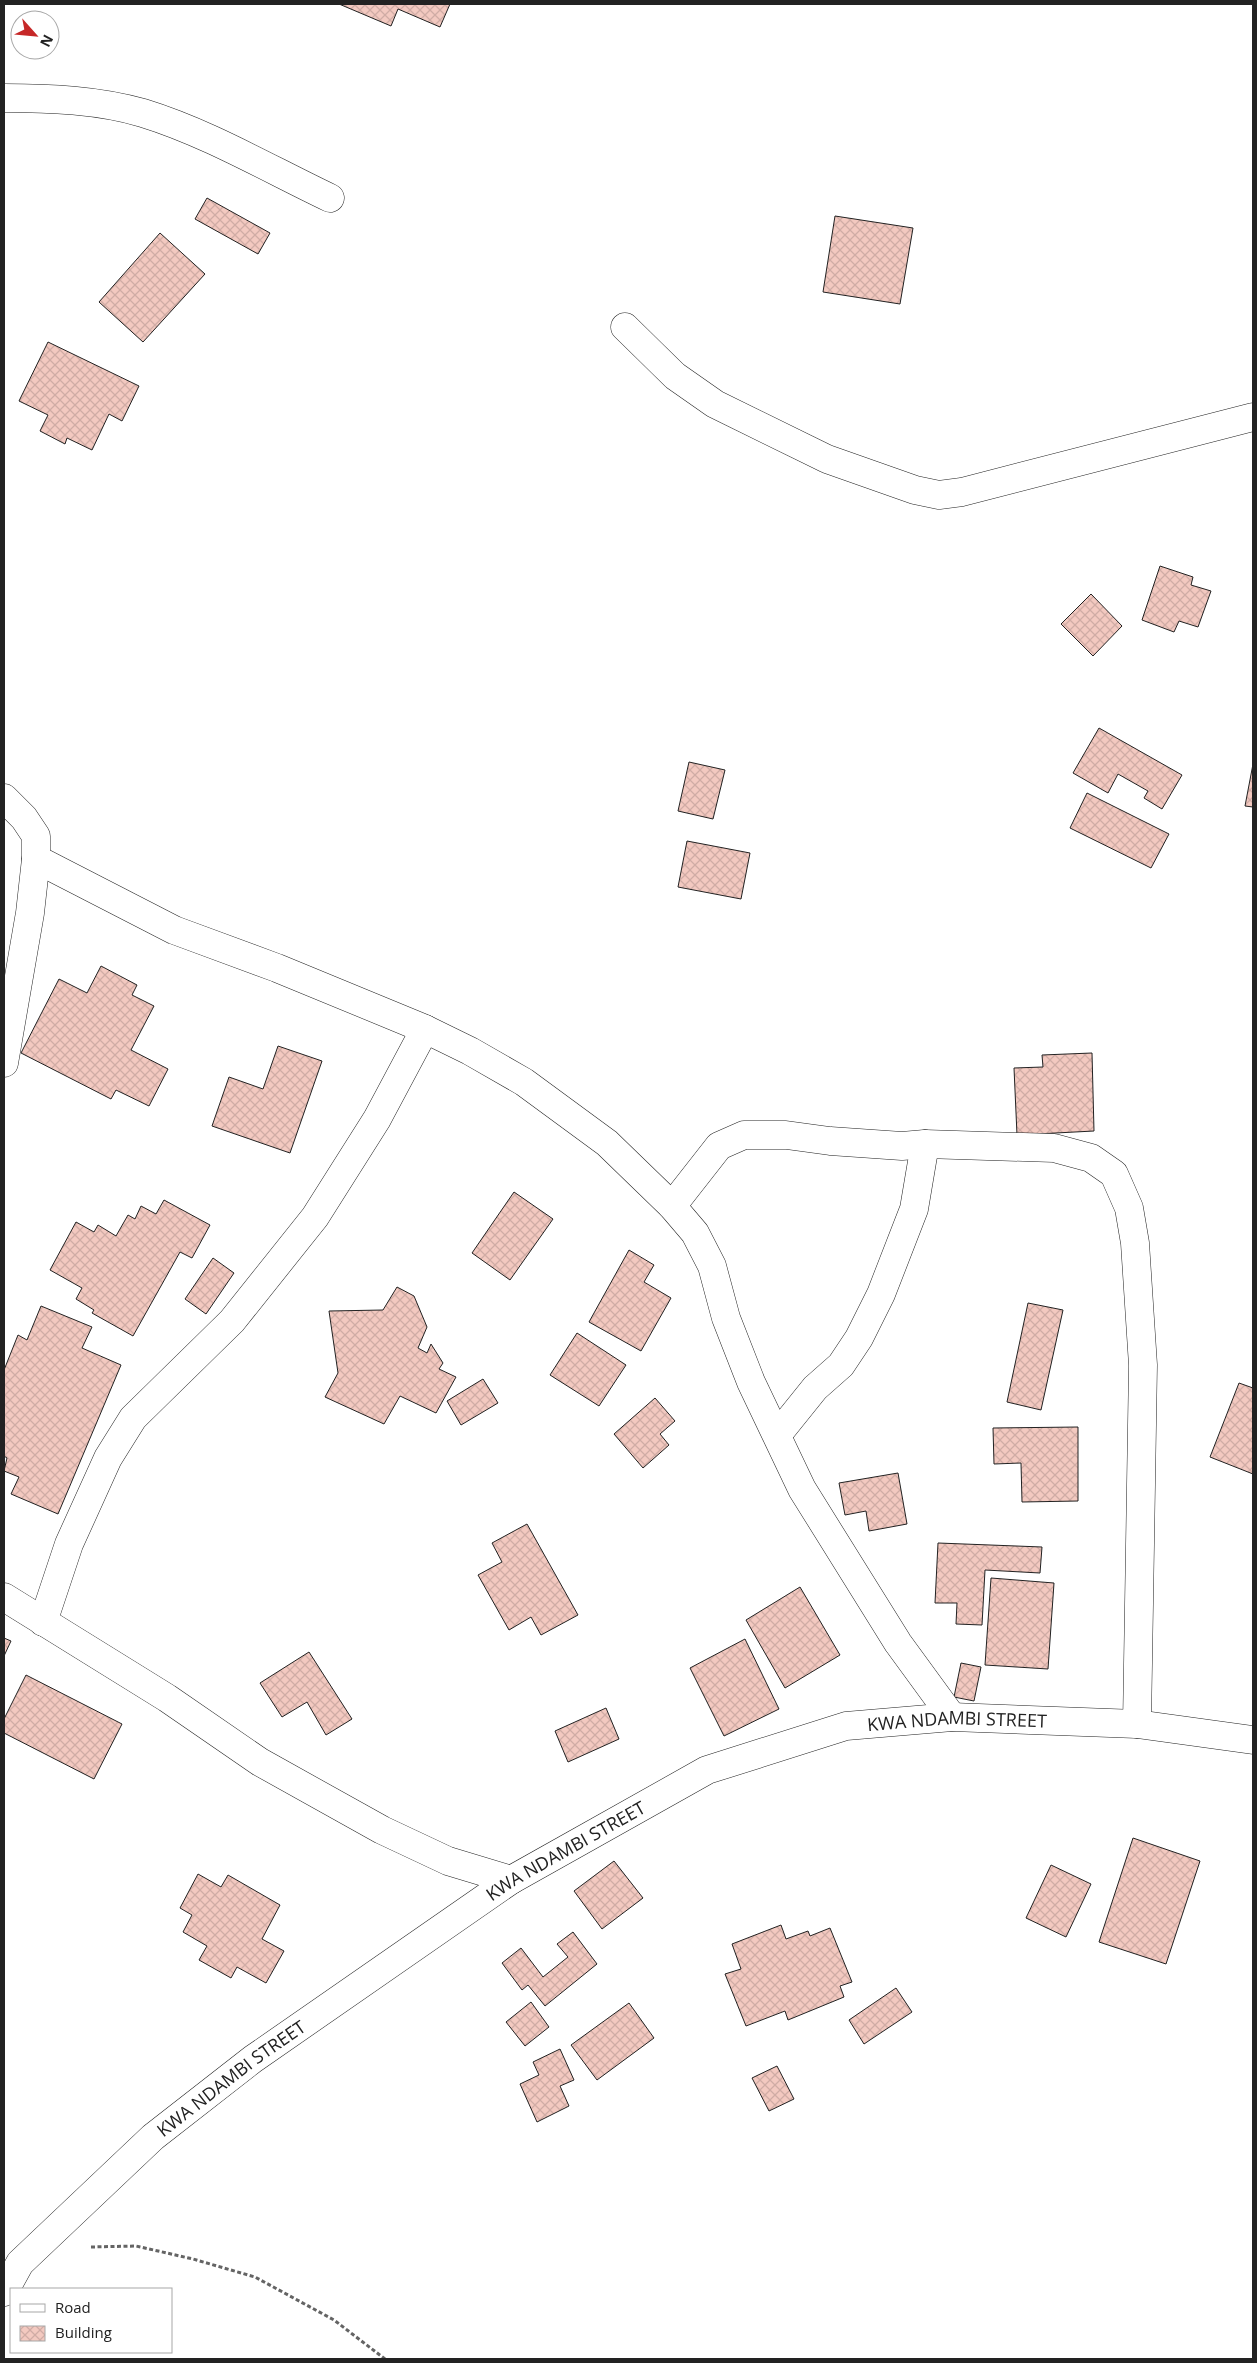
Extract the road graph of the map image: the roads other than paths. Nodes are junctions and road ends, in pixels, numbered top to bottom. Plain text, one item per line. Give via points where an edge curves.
1 (4, 98) edge
2 (330, 198) dead end
3 (625, 327) dead end
4 (1253, 417) edge
5 (4, 798) edge
6 (36, 859) junction
7 (425, 1029) junction
8 (4, 1063) edge
9 (925, 1144) junction
10 (672, 1206) junction
11 (778, 1434) junction
12 (4, 1597) edge
13 (43, 1622) junction
14 (952, 1717) junction
15 (1137, 1724) junction
16 (1253, 1740) edge
17 (511, 1880) junction
18 (4, 2292) edge

1 - 2 street via 97,104 142,113 192,131
3 - 4 street via 675,376 715,404 827,459 915,490 939,495 1083,462
5 - 6 street via 36,836
6 - 7 street via 174,930
6 - 8 street
7 - 10 street via 524,1082 607,1143
7 - 13 street via 377,1119 316,1217 232,1321 133,1418 108,1458 69,1544
9 - 10 street via 902,1146 786,1135 744,1135 719,1146
9 - 11 street via 914,1210 881,1294 859,1338 841,1365 815,1388
9 - 15 street via 1054,1148 1091,1158 1114,1174 1129,1208 1135,1243 1143,1365
10 - 11 street via 695,1233 712,1266 726,1318 751,1382
11 - 14 street via 802,1489 898,1644
12 - 13 street
13 - 17 street via 167,1698 260,1762 382,1830 448,1861
14 - 15 street, KWA NDAMBI STREET
14 - 17 street, KWA NDAMBI STREET via 846,1726 707,1770
15 - 16 street, KWA NDAMBI STREET
17 - 18 street, KWA NDAMBI STREET via 253,2059 153,2137 20,2263

